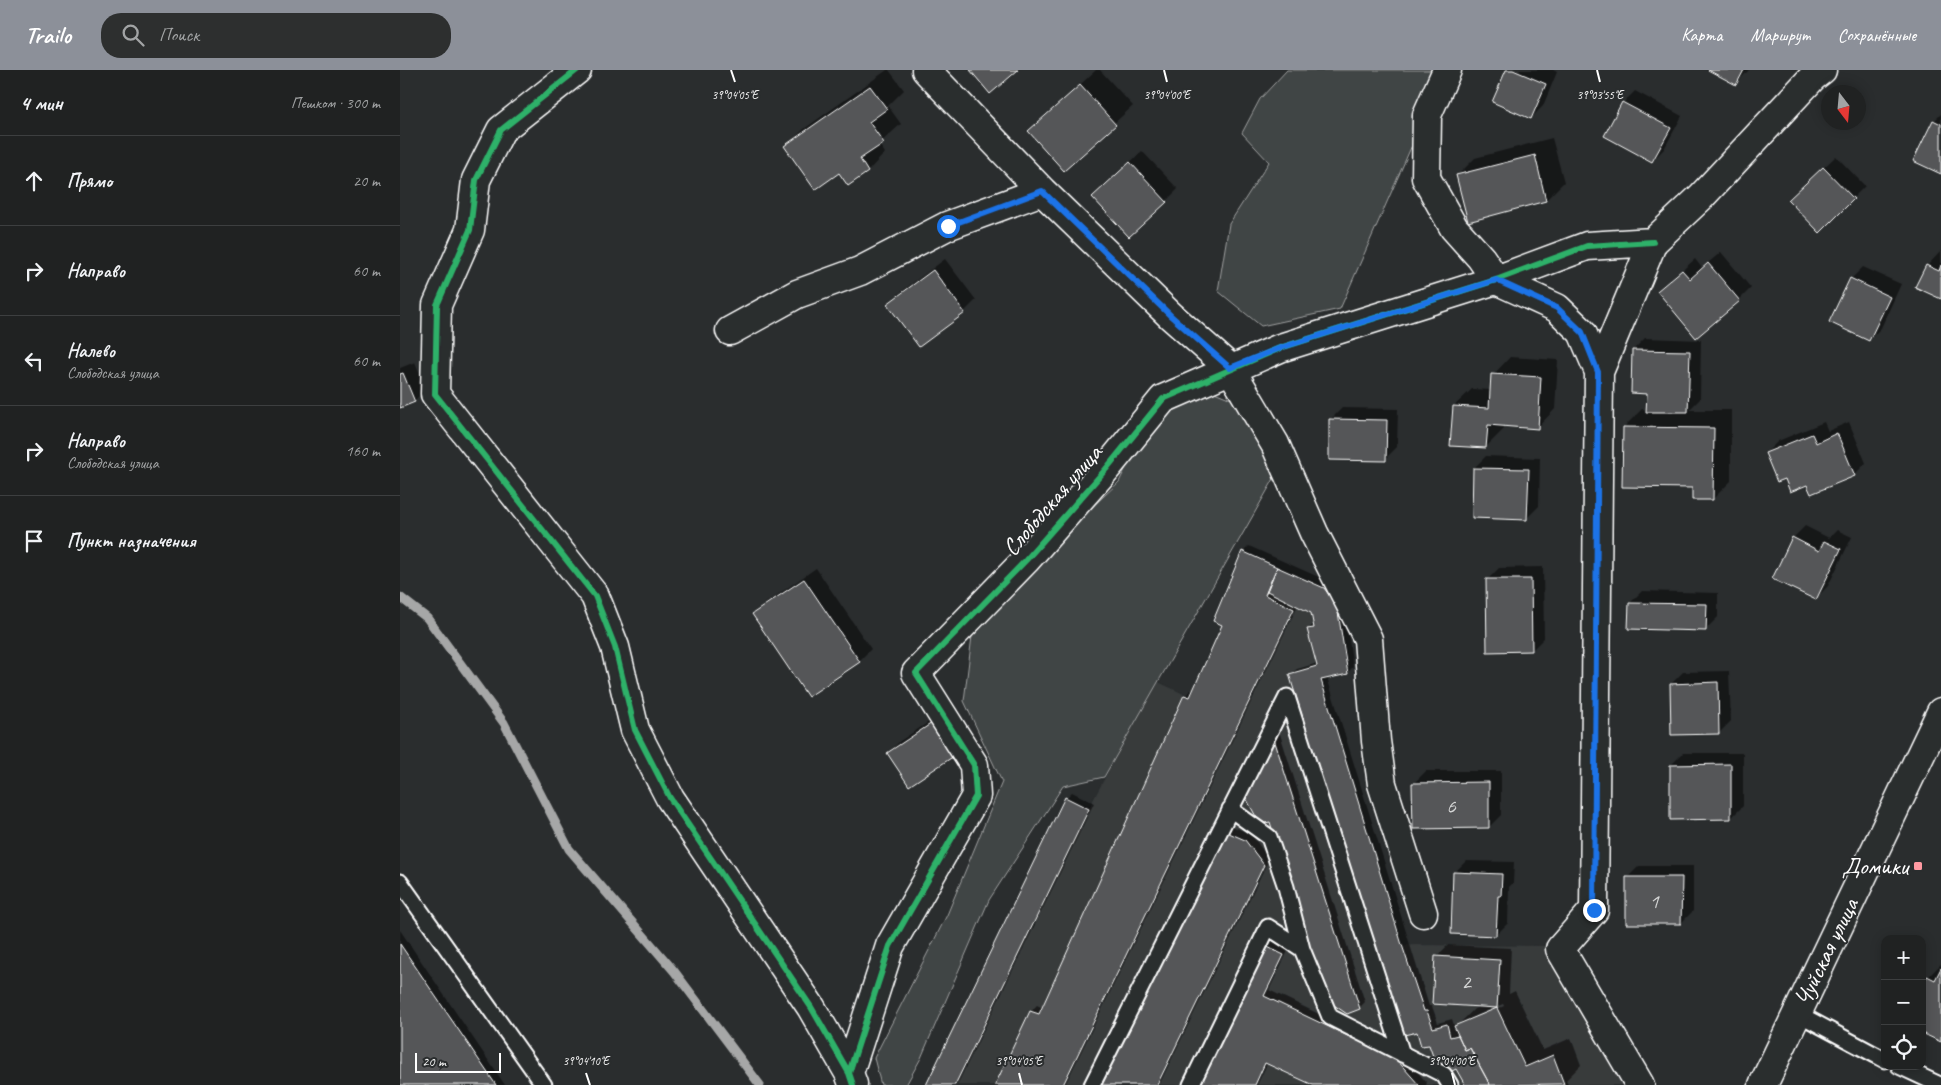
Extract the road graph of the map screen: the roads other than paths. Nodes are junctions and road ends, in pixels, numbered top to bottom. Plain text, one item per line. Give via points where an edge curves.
1 (578, 70) edge
2 (926, 70) edge
3 (1447, 70) edge
4 (1822, 70) edge
5 (1042, 191) junction
6 (1653, 242) junction
7 (1496, 280) junction
8 (730, 331) dead end
9 (1230, 368) junction
10 (1598, 372) junction
11 (1941, 712) edge
12 (1230, 810) junction
13 (400, 882) edge
14 (1423, 913) dead end
15 (1302, 949) junction
16 (1797, 1013) junction
17 (1402, 1054) junction
18 (1881, 1058) edge
19 (1908, 1070) edge
20 (851, 1079) edge
21 (544, 1085) edge
22 (1092, 1085) edge
23 (1191, 1085) edge
24 (1450, 1085) edge
25 (1640, 1085) edge
26 (1763, 1085) edge
27 (1940, 1085) edge

1 - 20 street via 501,130 476,180 470,230 438,305 435,394 595,596 615,647 635,730 670,798 811,1007
2 - 5 street
3 - 7 street via 1427,115 1426,178 1454,228
4 - 6 street via 1701,197
5 - 8 street via 948,226 860,271 797,294
5 - 9 street via 1171,316
6 - 7 street, Слободская улица via 1587,246
6 - 10 street
7 - 9 street, Слободская улица via 1280,348
7 - 10 street via 1557,308 1582,332
9 - 14 street via 1275,444 1314,533 1368,639 1382,784
9 - 20 street, Слободская улица via 1163,399 1106,470 1026,560 916,673 974,765 976,796 890,946
10 - 25 street via 1594,910 1560,949
11 - 16 street, Чуйская улица
12 - 15 lane via 1269,836
12 - 17 lane via 1287,697
12 - 22 lane
13 - 21 lane
15 - 17 lane via 1330,1017
15 - 23 lane via 1268,927
16 - 18 lane
16 - 26 street, Чуйская улица
17 - 24 lane via 1444,1075
19 - 27 lane

